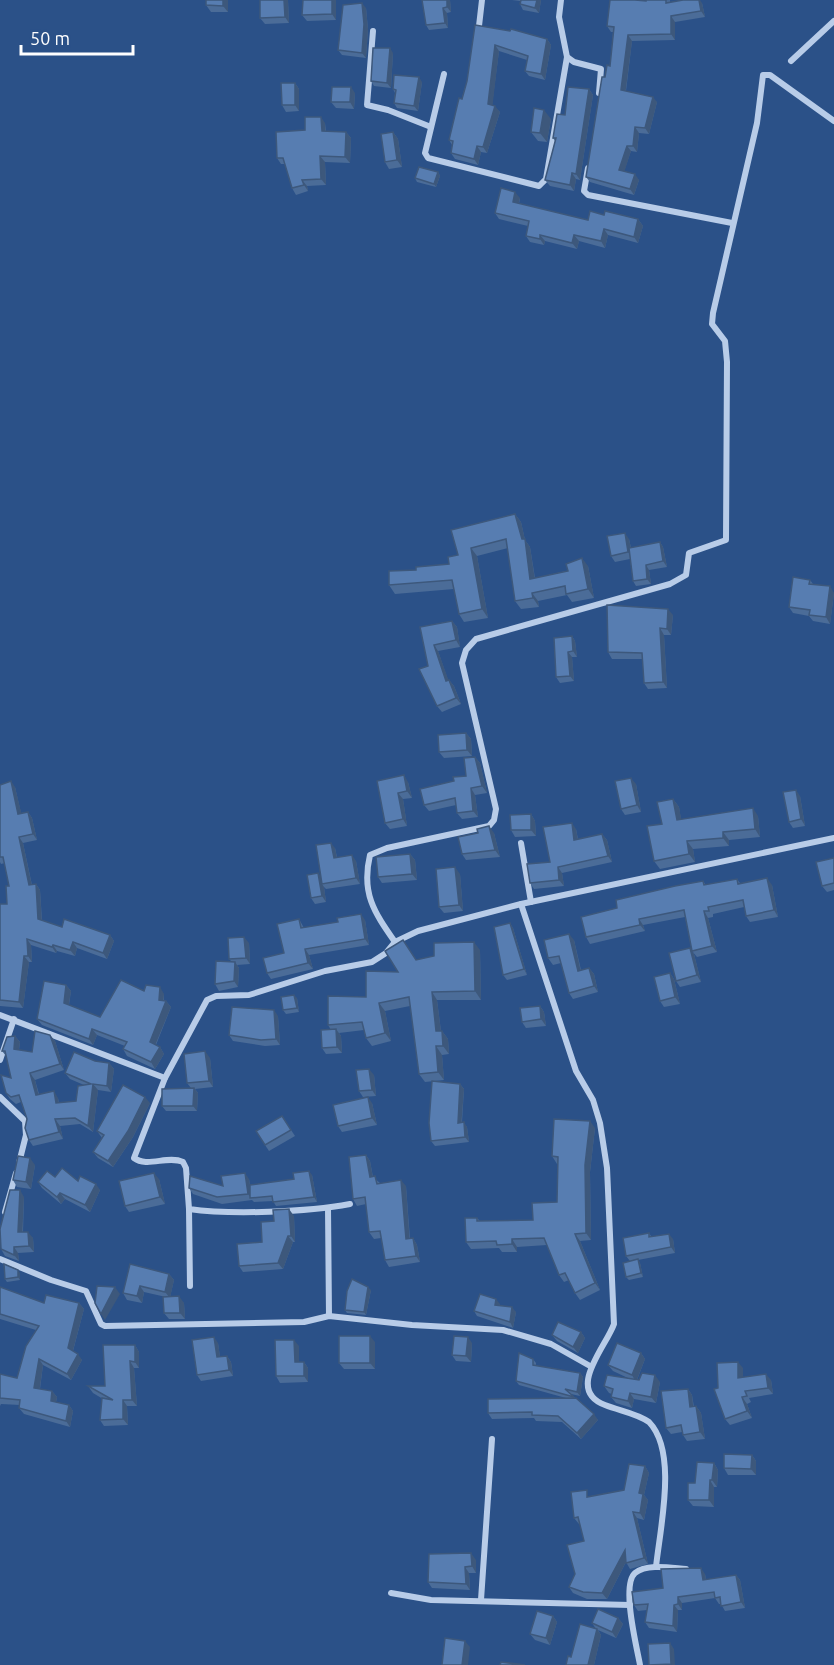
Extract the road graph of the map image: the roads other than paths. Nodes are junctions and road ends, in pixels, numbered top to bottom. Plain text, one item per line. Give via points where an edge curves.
1 (482, 0) edge
2 (561, 0) edge
3 (834, 21) edge
4 (479, 26) edge
5 (373, 31) dead end
6 (567, 57) junction
7 (791, 61) dead end
8 (444, 74) dead end
9 (598, 105) edge
10 (834, 121) edge
11 (431, 127) junction
12 (588, 165) edge
13 (732, 223) junction
14 (834, 838) edge
15 (520, 843) dead end
16 (531, 902) junction
17 (521, 904) junction
18 (395, 942) junction
19 (0, 1015) edge
20 (14, 1019) junction
21 (0, 1060) edge
22 (165, 1078) junction
23 (0, 1097) edge
24 (350, 1204) edge
25 (328, 1208) junction
26 (189, 1209) junction
27 (4, 1220) edge
28 (0, 1259) edge
29 (190, 1286) dead end
30 (329, 1316) junction
31 (590, 1366) junction
32 (492, 1439) dead end
33 (656, 1567) junction
34 (699, 1570) edge
35 (391, 1593) dead end
36 (481, 1600) junction
37 (630, 1605) junction
38 (640, 1665) edge

1 - 4 street
2 - 6 street via 559,17
3 - 7 street
5 - 11 street via 366,104
6 - 9 street via 601,69
6 - 11 street via 546,179 539,186 431,160 425,153
8 - 11 street
10 - 13 street via 770,75 764,75 757,123
12 - 13 street via 584,186 588,195
13 - 18 street via 712,324 725,341 727,362 726,540 689,553 686,575 670,584 476,639 466,650 462,663 496,809 494,820 489,826 370,855 368,897
14 - 16 street
15 - 16 street
16 - 17 street
17 - 18 street via 418,931
17 - 31 street via 576,1071 593,1100 607,1168 614,1324 609,1339
18 - 22 street via 372,962 325,971 249,995 207,999
19 - 20 street
20 - 21 street
20 - 22 street
22 - 26 street via 134,1158 183,1162
23 - 27 street via 23,1117 26,1127
24 - 25 street
25 - 26 street
25 - 30 street
26 - 29 street
28 - 30 street via 86,1291 105,1326 304,1322
30 - 31 street via 502,1330 551,1344
31 - 33 street via 588,1383 594,1398 645,1419 662,1444 663,1494
32 - 36 street
33 - 34 street
33 - 37 street via 634,1573 629,1586
35 - 36 street via 422,1600
36 - 37 street
37 - 38 street

